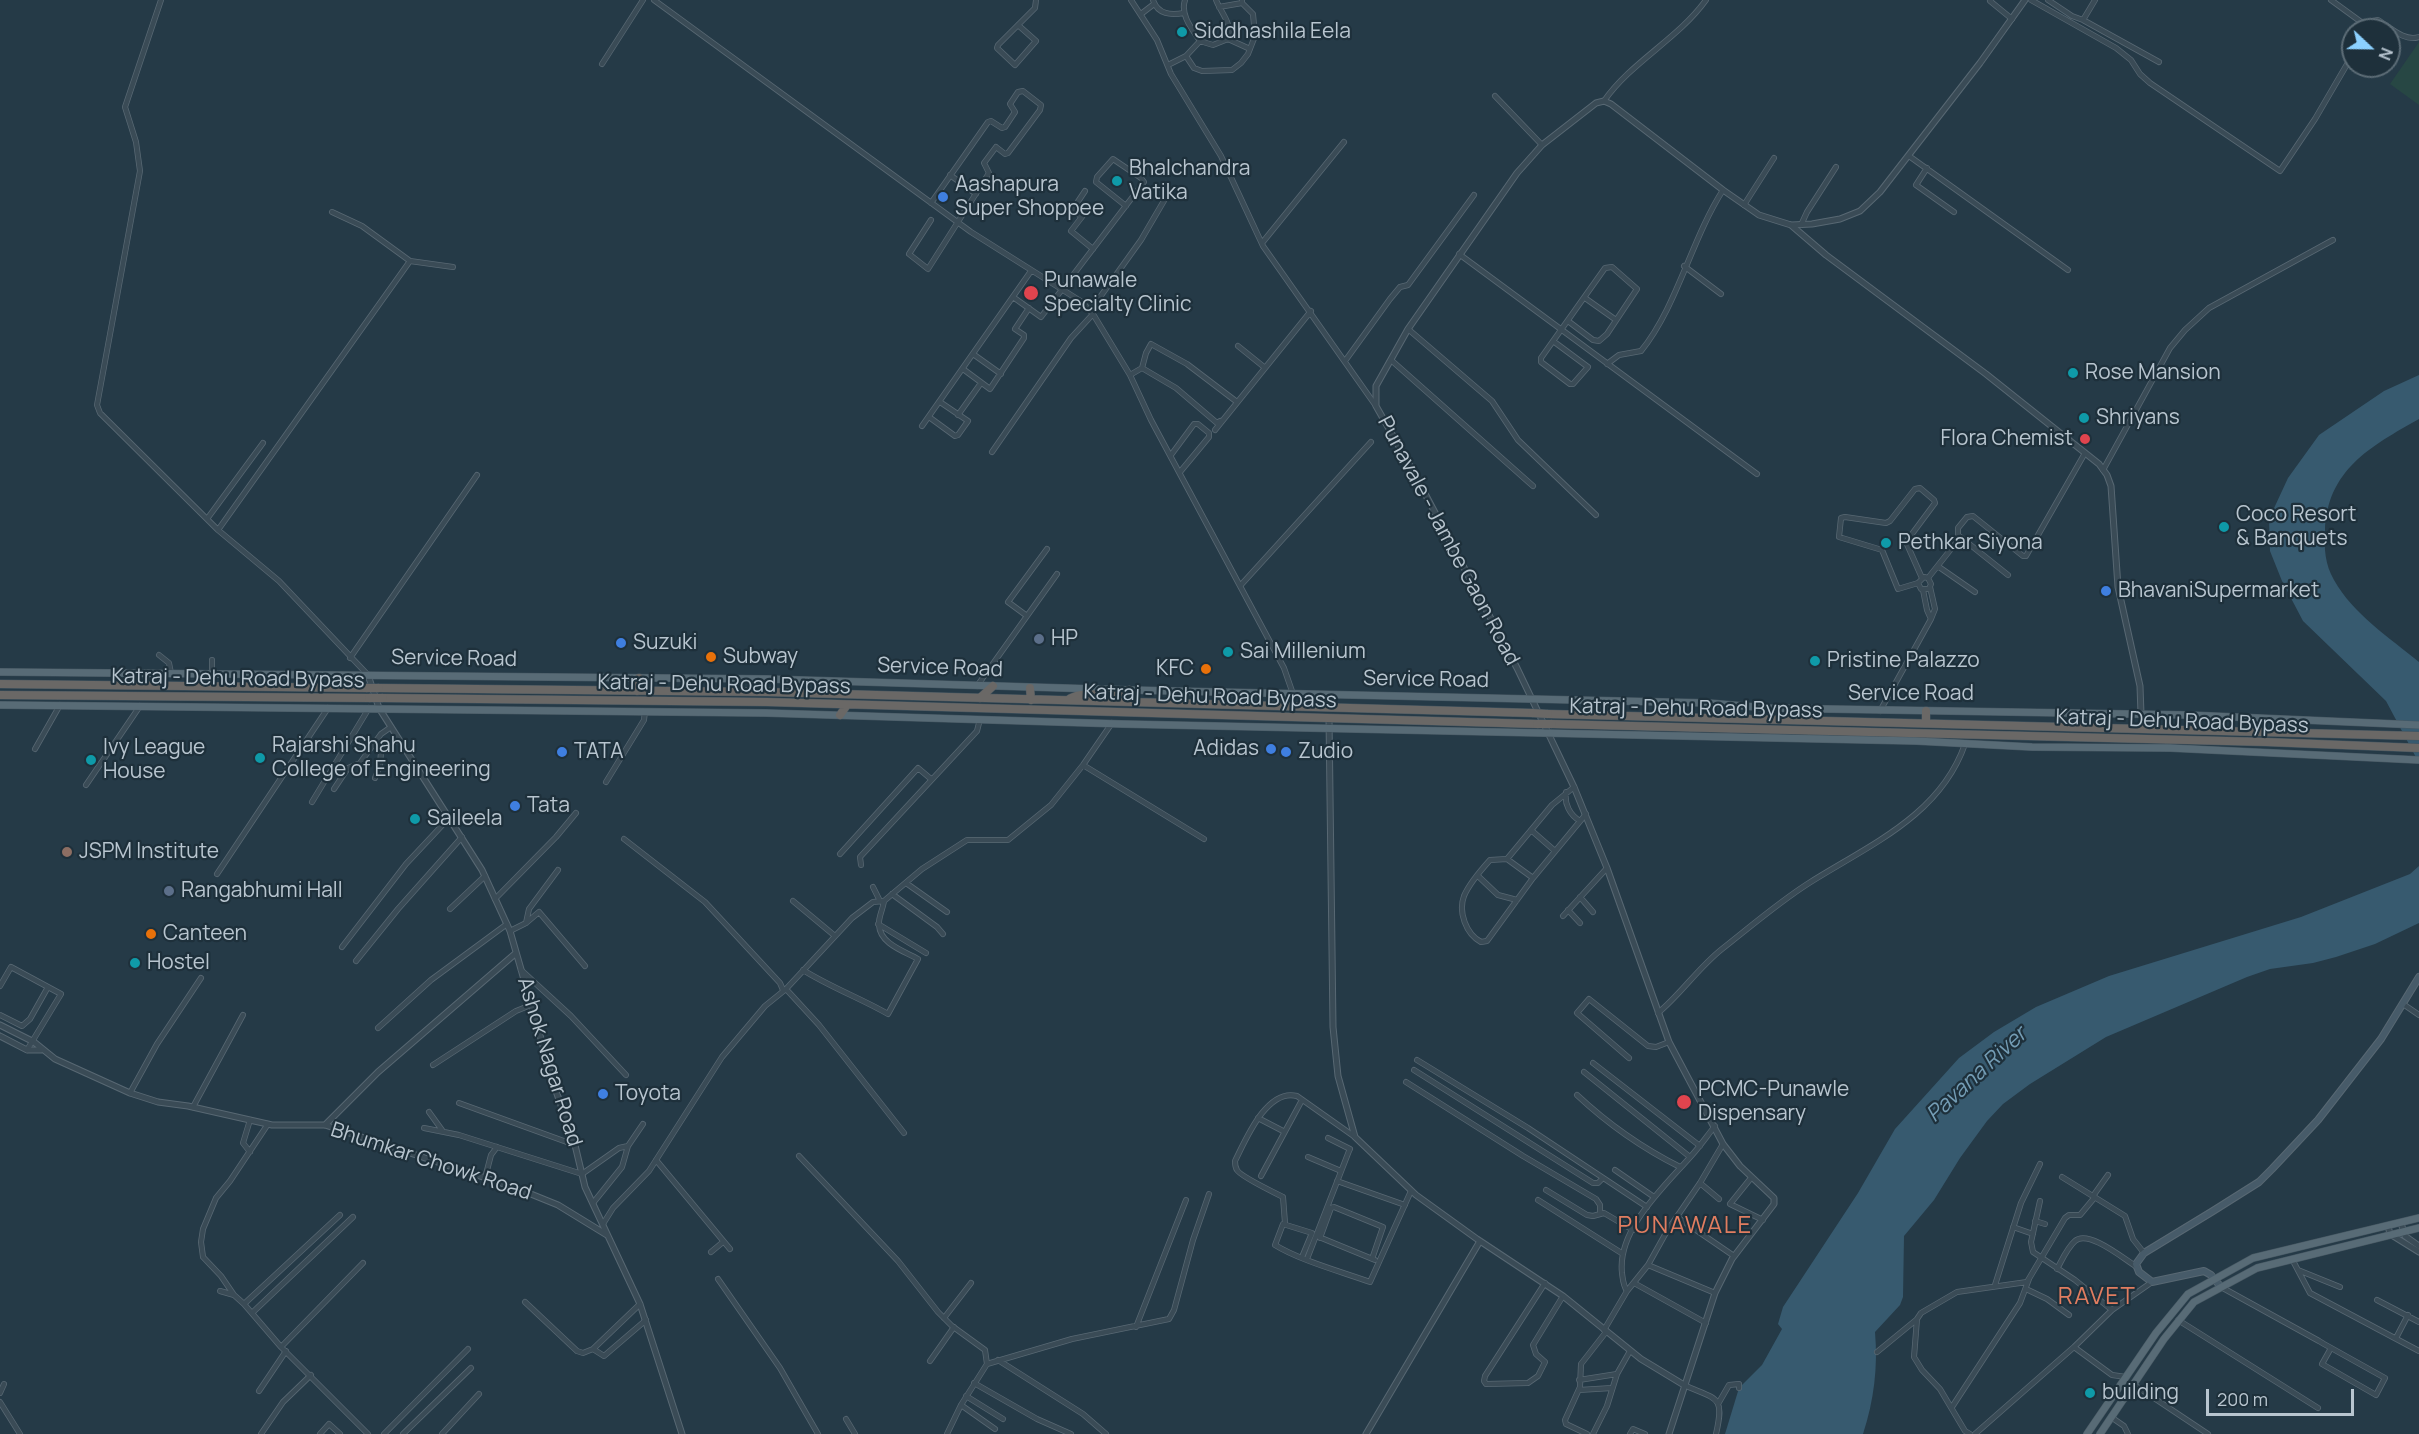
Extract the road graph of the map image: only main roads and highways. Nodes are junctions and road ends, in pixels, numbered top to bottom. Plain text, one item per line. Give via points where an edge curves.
1 (0, 672) edge
2 (639, 678) junction
3 (0, 684) edge
4 (993, 686) junction
5 (1030, 688) junction
6 (1129, 690) junction
7 (637, 691) junction
8 (0, 694) edge
9 (980, 698) junction
10 (1031, 700) junction
11 (1067, 701) junction
12 (0, 705) edge
13 (847, 705) junction
14 (1926, 711) junction
15 (840, 715) junction
16 (1926, 723) junction
17 (2419, 725) edge
18 (2419, 736) edge
19 (2419, 748) edge
20 (2419, 760) edge
21 (2419, 977) edge
22 (2419, 1218) edge
23 (2419, 1228) edge
24 (2215, 1278) junction
25 (2221, 1287) junction
26 (2087, 1434) edge
27 (2100, 1434) edge

1 - 2 main road, Service Road
2 - 4 main road, Service Road
2 - 7 highway
3 - 7 highway, Katraj - Dehu Road Bypass, bridge
4 - 5 main road, Service Road
4 - 9 highway
5 - 6 main road, Service Road
5 - 10 highway
6 - 11 highway via 1117,695 1077,696
6 - 14 main road, Service Road
7 - 9 highway, Katraj - Dehu Road Bypass
8 - 13 highway, Katraj - Dehu Road Bypass, bridge
9 - 10 highway, Katraj - Dehu Road Bypass
10 - 11 highway, Katraj - Dehu Road Bypass
11 - 16 highway, Katraj - Dehu Road Bypass, bridge
12 - 15 main road
13 - 15 highway
13 - 19 highway, Katraj - Dehu Road Bypass, bridge
14 - 16 highway
14 - 17 main road, Service Road via 2141,714
15 - 20 main road via 2170,748
16 - 18 highway, Katraj - Dehu Road Bypass
21 - 24 main road via 2381,1039 2325,1111 2272,1169 2259,1182 2138,1260 2137,1267 2152,1282 2204,1271
22 - 24 main road via 2262,1255
23 - 25 main road via 2257,1268
24 - 25 main road
24 - 26 main road via 2178,1304
25 - 27 main road via 2194,1302 2178,1320

